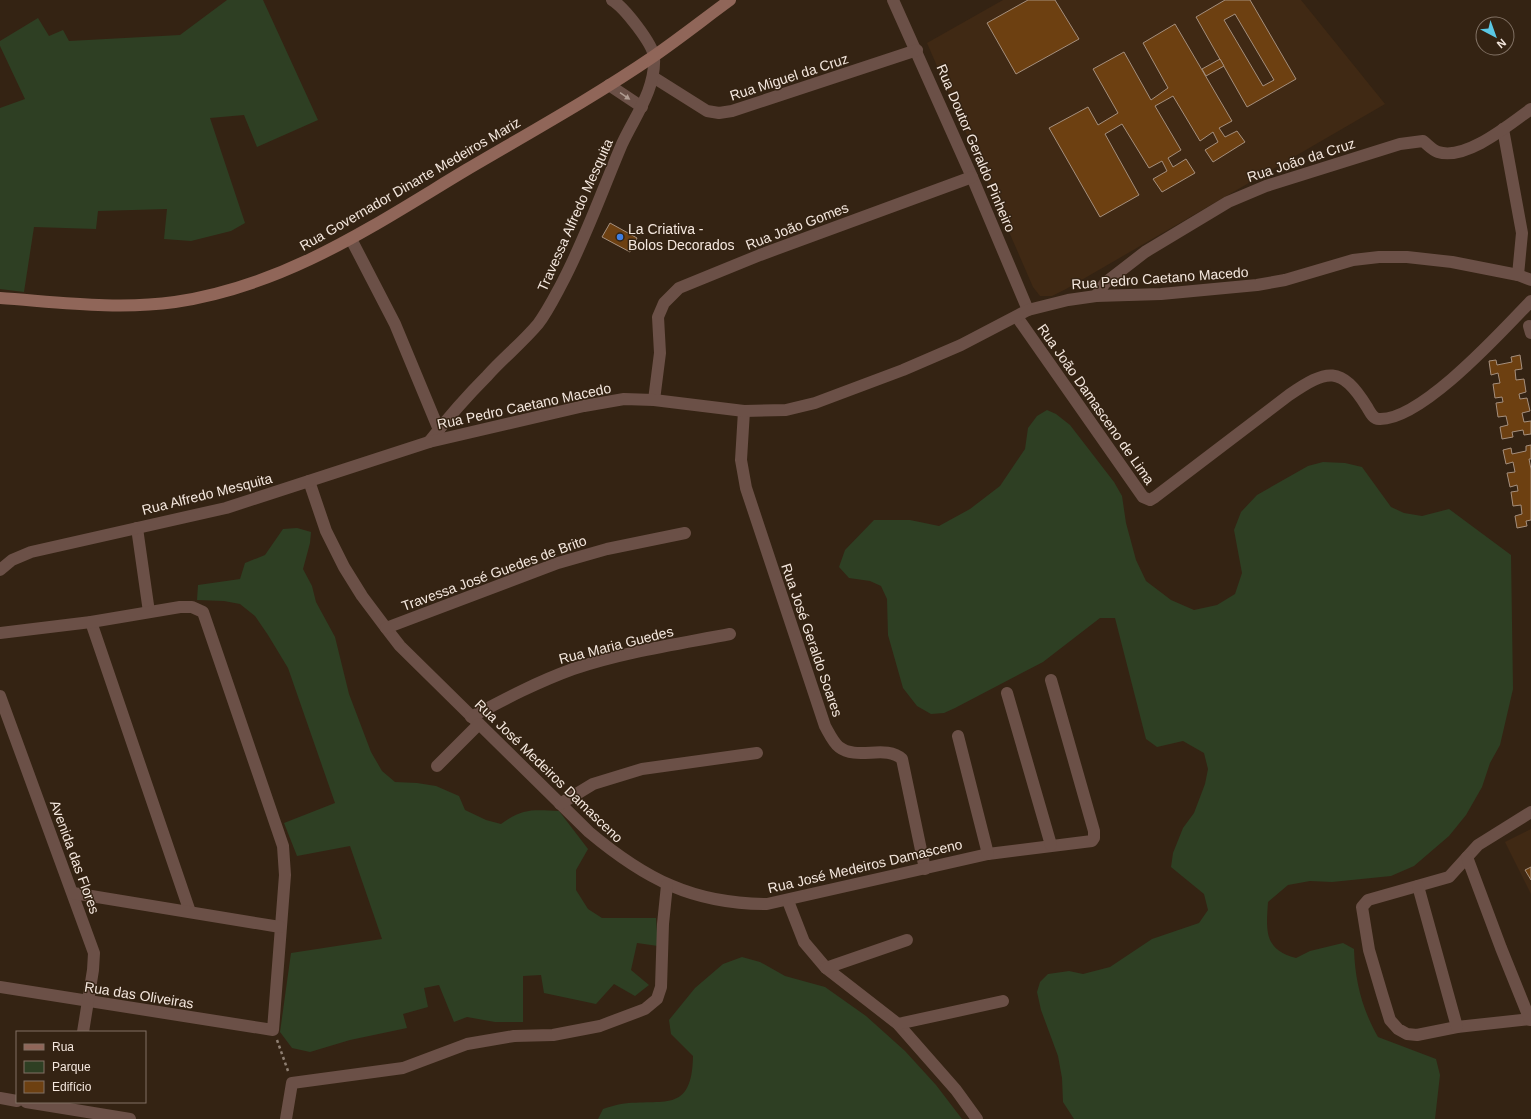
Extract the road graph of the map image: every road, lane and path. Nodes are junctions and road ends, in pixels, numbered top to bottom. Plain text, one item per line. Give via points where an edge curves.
1 (612, 0) edge
2 (730, 0) edge
3 (893, 0) edge
4 (917, 50) junction
5 (654, 56) junction
6 (653, 77) junction
7 (609, 85) junction
8 (642, 107) junction
9 (1531, 109) edge
10 (1503, 129) junction
11 (972, 177) junction
12 (351, 239) junction
13 (1518, 275) junction
14 (1531, 280) edge
15 (1096, 296) junction
16 (0, 298) edge
17 (1531, 301) edge
18 (1028, 310) junction
19 (1016, 317) junction
20 (654, 400) junction
21 (744, 411) junction
22 (438, 430) junction
23 (429, 442) junction
24 (309, 481) junction
25 (137, 528) junction
26 (685, 533) dead end
27 (6, 559) edge
28 (0, 570) edge
29 (149, 612) junction
30 (91, 622) junction
31 (386, 628) junction
32 (0, 633) edge
33 (730, 634) dead end
34 (1051, 680) dead end
35 (1007, 693) dead end
36 (0, 696) edge
37 (3, 714) edge
38 (475, 721) junction
39 (958, 736) dead end
40 (757, 753) dead end
41 (436, 766) dead end
42 (560, 804) junction
43 (1531, 812) edge
44 (1051, 845) junction
45 (988, 854) junction
46 (1467, 857) junction
47 (925, 869) junction
48 (666, 885) junction
49 (1418, 886) junction
50 (73, 893) junction
51 (788, 901) junction
52 (190, 912) junction
53 (280, 927) junction
54 (907, 940) dead end
55 (826, 968) junction
56 (0, 987) edge
57 (1003, 1001) dead end
58 (87, 1002) junction
59 (1530, 1020) edge
60 (898, 1024) junction
61 (1457, 1027) junction
62 (273, 1030) junction
63 (83, 1031) edge
64 (292, 1083) junction
65 (0, 1098) edge
66 (16, 1101) edge
67 (32, 1103) edge
68 (72, 1110) edge
69 (130, 1119) edge
70 (286, 1119) edge
71 (977, 1119) edge

1 - 5 street via 627,12
2 - 5 main road, Rua Governador Dinarte Medeiros Mariz
3 - 4 street, Rua Doutor Geraldo Pinheiro
4 - 6 street, Rua Miguel da Cruz via 732,112 707,111
4 - 11 street, Rua Doutor Geraldo Pinheiro
5 - 6 street, Travessa Alfredo Mesquita
5 - 7 main road, Rua Governador Dinarte Medeiros Mariz
6 - 8 street, Travessa Alfredo Mesquita
7 -> 8 street
7 - 12 main road, Rua Governador Dinarte Medeiros Mariz
8 - 22 street, Travessa Alfredo Mesquita via 623,142 572,264 549,308 521,343 487,375
9 - 10 street, Rua João da Cruz
10 - 13 street via 1522,233
10 - 15 street, Rua João da Cruz via 1459,152 1438,152 1423,141 1400,144 1260,189 1209,212 1145,252 1105,283
11 - 18 street, Rua Doutor Geraldo Pinheiro
11 - 20 street, Rua João Gomes via 760,255 679,288 664,303 658,316 660,353
12 - 16 main road, Rua Governador Dinarte Medeiros Mariz via 294,268 252,284 174,302 125,306
12 - 22 street via 395,324
13 - 14 street, Rua Pedro Caetano Macedo
13 - 15 street, Rua Pedro Caetano Macedo via 1452,262 1379,257 1353,260 1285,280 1257,285 1161,294
15 - 18 street, Rua Pedro Caetano Macedo
17 - 19 street, Rua João Damasceno de Lima via 1456,374 1427,399 1404,412 1385,419 1377,419 1346,381 1338,376 1325,375 1289,395 1150,500 1143,497
18 - 19 street, Rua Pedro Caetano Macedo
19 - 21 street, Rua Pedro Caetano Macedo via 903,370 815,403 786,410
20 - 21 street, Rua Pedro Caetano Macedo
20 - 23 street, Rua Pedro Caetano Macedo via 624,400 584,406
21 - 47 street, Rua José Geraldo Soares via 741,460 746,488 825,726 838,746 846,752 891,753 902,759
22 - 23 street, Travessa Alfredo Mesquita
23 - 24 street, Rua Alfredo Mesquita
24 - 25 street, Rua Alfredo Mesquita via 226,508
24 - 31 street, Rua José Medeiros Damasceno via 326,531 341,561 362,596
25 - 27 street, Rua Alfredo Mesquita
25 - 29 street
26 - 31 street, Travessa José Guedes de Brito via 607,549 558,563
27 - 28 street, Rua Alfredo Mesquita
29 - 30 street
29 - 53 street via 192,607 204,614 283,846 285,875
30 - 32 street
30 - 52 street
31 - 38 street, Rua José Medeiros Damasceno via 400,646
33 - 38 street, Rua Maria Guedes via 653,649 574,669 531,685
34 - 44 street, Rua José Medeiros Damasceno via 1094,831 1092,841
35 - 44 street
36 - 37 street, Avenida das Flores
37 - 50 street, Avenida das Flores
38 - 41 street, Rua Maria Guedes
38 - 42 street, Rua José Medeiros Damasceno
39 - 45 street
40 - 42 street via 642,769 593,784
42 - 48 street, Rua José Medeiros Damasceno via 617,856
43 - 46 street via 1478,845
44 - 45 street, Rua José Medeiros Damasceno
45 - 47 street, Rua José Medeiros Damasceno
46 - 49 street via 1449,877
46 - 59 street
47 - 51 street, Rua José Medeiros Damasceno
48 - 51 street, Rua José Medeiros Damasceno via 697,896 739,904
48 - 64 street via 661,987 657,999 645,1009 600,1026 553,1035 514,1036 467,1044 403,1068
49 - 61 street
49 - 61 street via 1364,903 1362,907 1369,950 1390,1020 1398,1029 1407,1034 1417,1035
50 - 52 street
50 - 58 street, Avenida das Flores via 94,952
51 - 55 street via 804,942
52 - 53 street
53 - 62 street
54 - 55 street
55 - 60 street
56 - 58 street, Rua das Oliveiras
57 - 60 street
58 - 62 street, Rua das Oliveiras
58 - 63 street, Avenida das Flores
59 - 61 street
60 - 71 street via 956,1090
62 - 64 path
64 - 70 street
65 - 66 street
67 - 68 street
68 - 69 street

